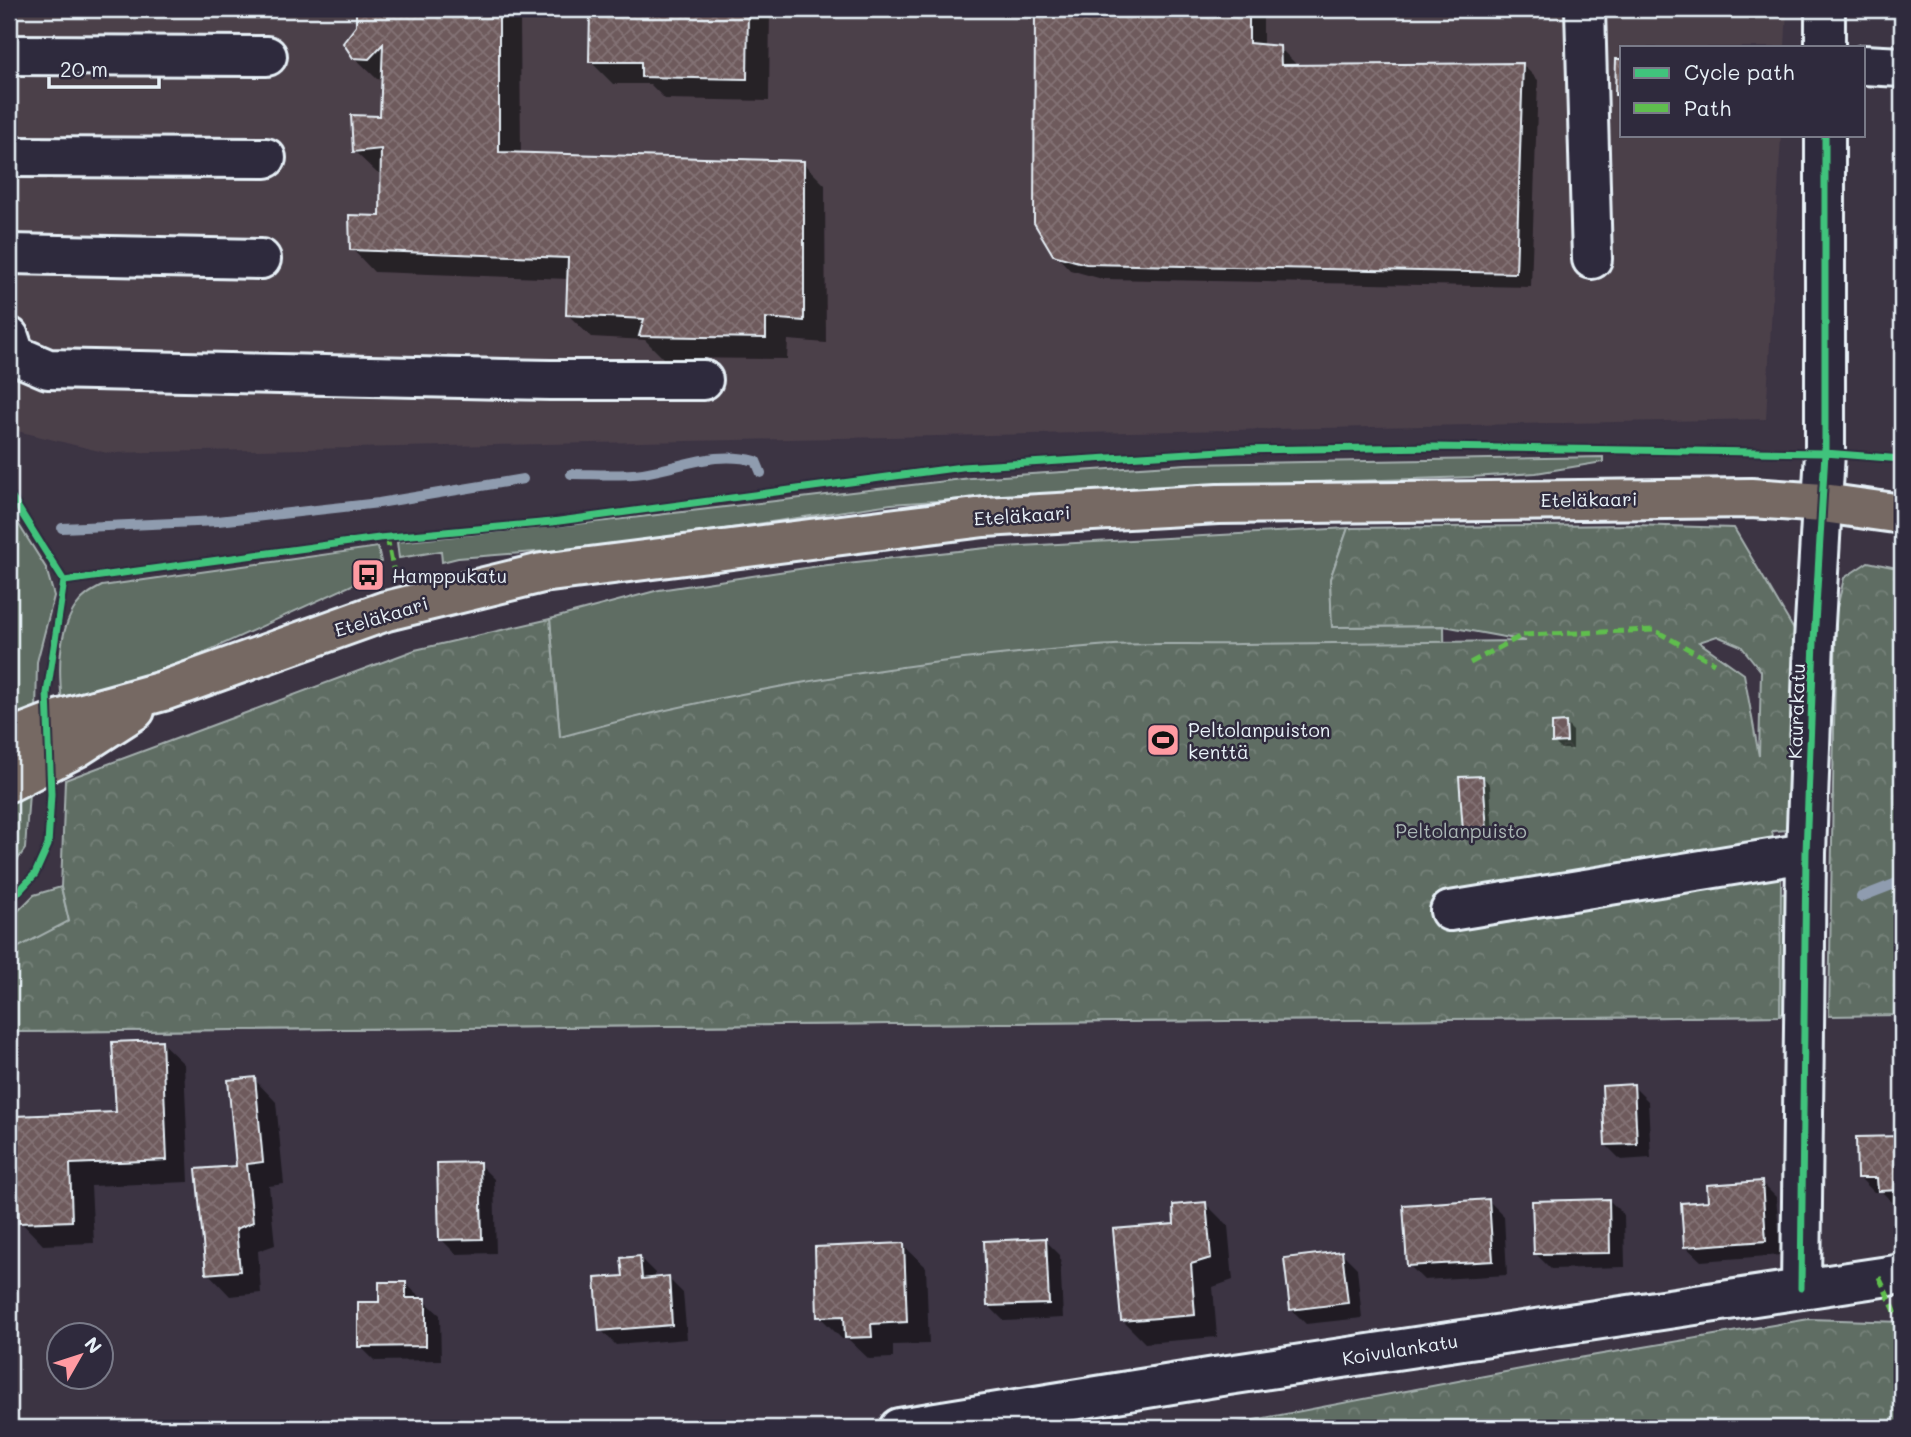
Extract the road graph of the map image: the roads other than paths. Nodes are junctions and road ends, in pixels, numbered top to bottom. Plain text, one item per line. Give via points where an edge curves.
1 (1585, 9) edge
2 (1825, 9) edge
3 (1825, 46) edge
4 (9, 55) edge
5 (267, 56) dead end
6 (1866, 65) edge
7 (1902, 67) edge
8 (1825, 136) edge
9 (9, 157) edge
10 (265, 158) dead end
11 (9, 254) edge
12 (261, 258) dead end
13 (1592, 259) dead end
14 (9, 337) edge
15 (703, 380) dead end
16 (1823, 503) junction
17 (1902, 514) edge
18 (163, 691) junction
19 (9, 739) edge
20 (9, 782) edge
21 (1806, 853) junction
22 (1450, 911) dead end
23 (1902, 1275) edge
24 (1801, 1288) junction
25 (899, 1428) edge

1 - 13 street
2 - 3 street
4 - 5 street
6 - 7 street
8 - 16 street, Kaurakatu
9 - 10 street
11 - 12 street
14 - 15 street via 15,355 48,369
16 - 17 main road, Eteläkaari
16 - 18 main road, Eteläkaari via 1751,498 1218,504 984,517 542,573 386,611
16 - 21 street, Kaurakatu
18 - 19 main road, Eteläkaari via 61,719
18 - 20 main road, Eteläkaari via 76,748
21 - 22 street
21 - 24 street, Kaurakatu
23 - 24 street, Koivulankatu
24 - 25 street, Koivulankatu

